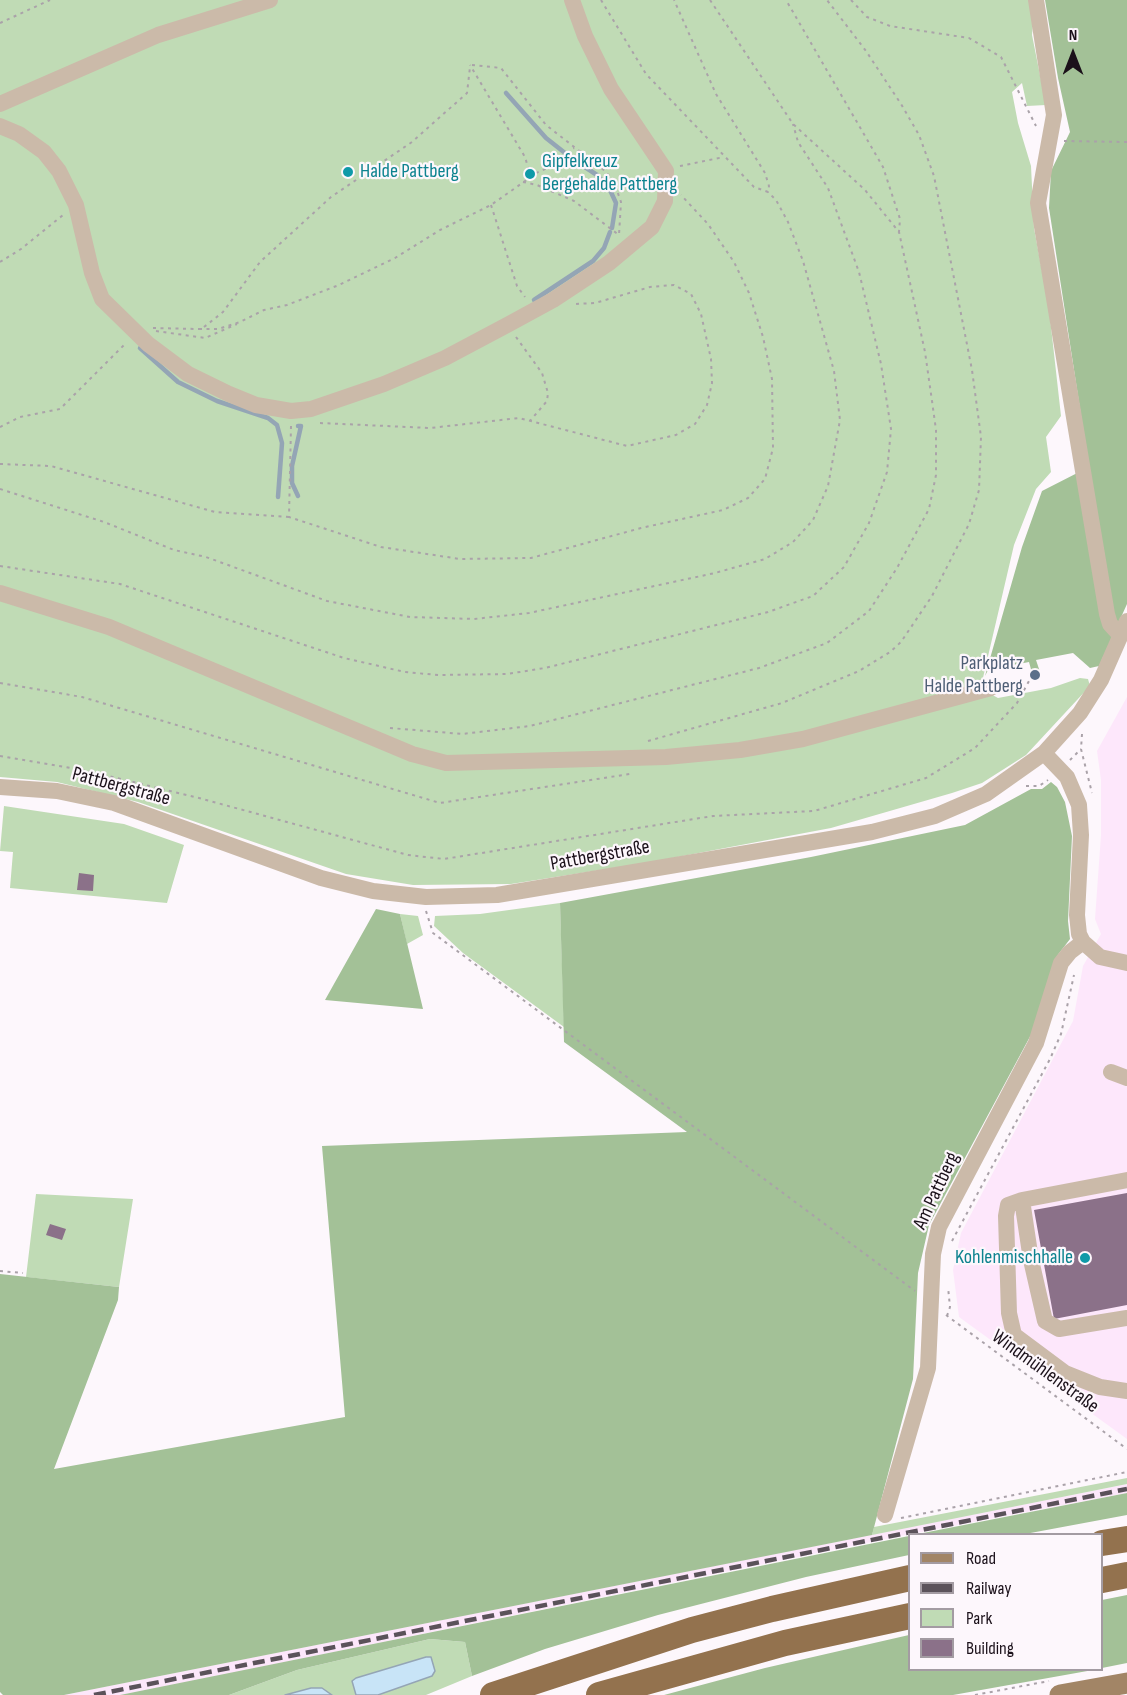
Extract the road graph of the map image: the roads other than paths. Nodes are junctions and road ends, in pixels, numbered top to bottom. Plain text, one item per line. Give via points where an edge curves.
1 (270, 0) edge
2 (572, 0) edge
3 (1036, 0) edge
4 (0, 104) edge
5 (0, 126) edge
6 (0, 593) edge
7 (1124, 628) edge
8 (991, 688) dead end
9 (1044, 753) junction
10 (0, 787) edge
11 (1085, 944) junction
12 (1127, 963) edge
13 (1127, 1180) edge
14 (1022, 1200) junction
15 (1127, 1318) edge
16 (1127, 1391) edge
17 (885, 1515) road end
18 (1127, 1539) edge
19 (1103, 1543) edge
20 (1127, 1575) edge
21 (908, 1578) edge
22 (1103, 1580) edge
23 (908, 1616) edge
24 (1127, 1683) edge
25 (493, 1695) edge
26 (599, 1695) edge
27 (1060, 1695) edge

1 - 4 street via 158,35
2 - 5 street via 611,89 666,175 665,201 652,227 628,249 553,300 445,358 334,402 291,411 256,405 205,384 162,356 110,309 96,288 76,205 59,171 44,152
3 - 7 street via 1054,116 1038,202 1107,614 1110,624
6 - 8 street via 109,627 412,754 447,763 666,757 740,750 803,739
7 - 9 street, Pattbergstraße via 1096,688
9 - 10 street, Pattbergstraße via 986,794 935,816 872,832 429,906 321,878 114,803 73,794
9 - 11 street via 1073,788 1080,812 1077,915 1079,934
11 - 12 street via 1100,957
11 - 17 street, Am Pattberg via 1070,951 1061,963 1036,1044 944,1216 933,1254 928,1368
13 - 14 street
14 - 15 street via 1045,1321 1059,1329
14 - 16 street via 1011,1203 1007,1210 1009,1313 1014,1335 1065,1372 1101,1387
18 - 19 highway
20 - 22 highway
21 - 25 highway via 692,1630
23 - 26 highway via 785,1643
24 - 27 main road

